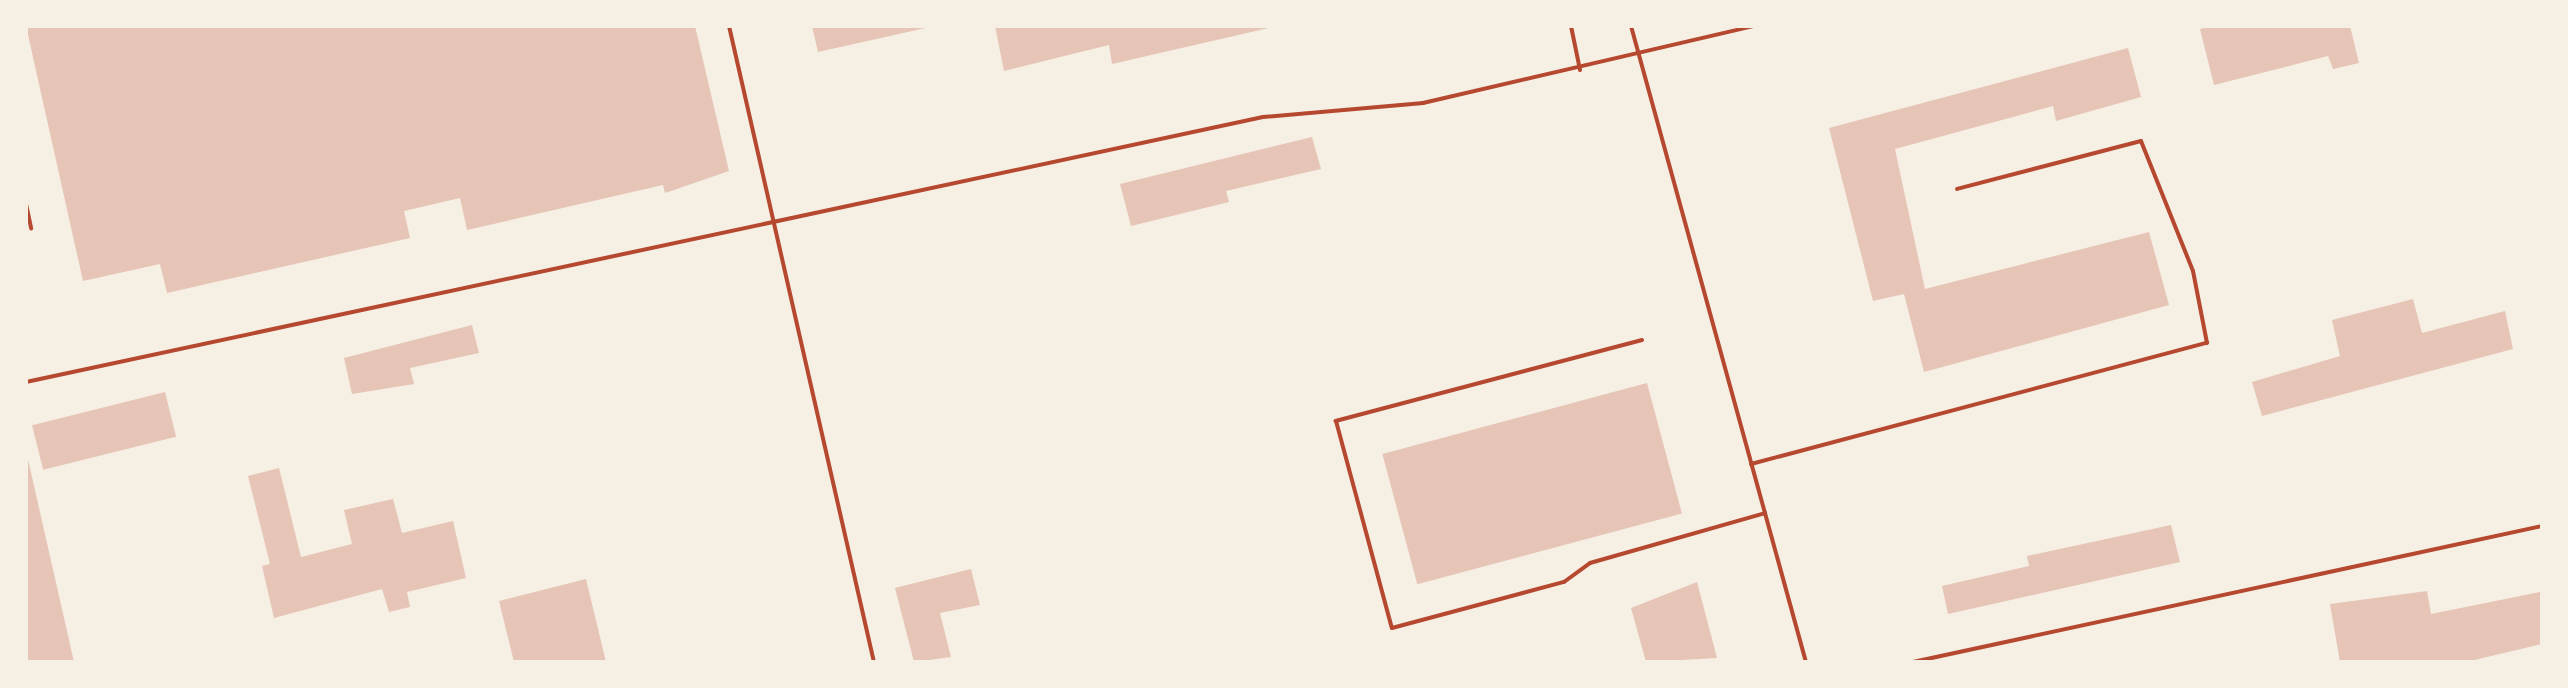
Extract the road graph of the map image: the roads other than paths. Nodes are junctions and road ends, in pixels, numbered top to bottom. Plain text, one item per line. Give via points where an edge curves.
1 (729, 26) edge
2 (1571, 26) edge
3 (1631, 26) edge
4 (1753, 26) edge
5 (1639, 54) junction
6 (1580, 70) junction
7 (1957, 189) dead end
8 (26, 204) edge
9 (773, 221) junction
10 (31, 228) dead end
11 (1642, 340) dead end
12 (26, 382) edge
13 (1751, 464) junction
14 (1765, 513) junction
15 (2542, 526) edge
16 (874, 662) edge
17 (1806, 662) edge
18 (1913, 662) edge

1 - 9 lane
2 - 6 lane
3 - 5 lane
4 - 5 lane
5 - 6 lane
5 - 13 lane
6 - 9 lane via 1423,103 1263,117
7 - 13 lane via 2141,141 2193,271 2207,343
8 - 10 lane
9 - 12 lane
9 - 16 lane
11 - 14 lane via 1336,421 1392,628 1564,582 1590,563
13 - 14 lane
14 - 17 lane
15 - 18 lane

